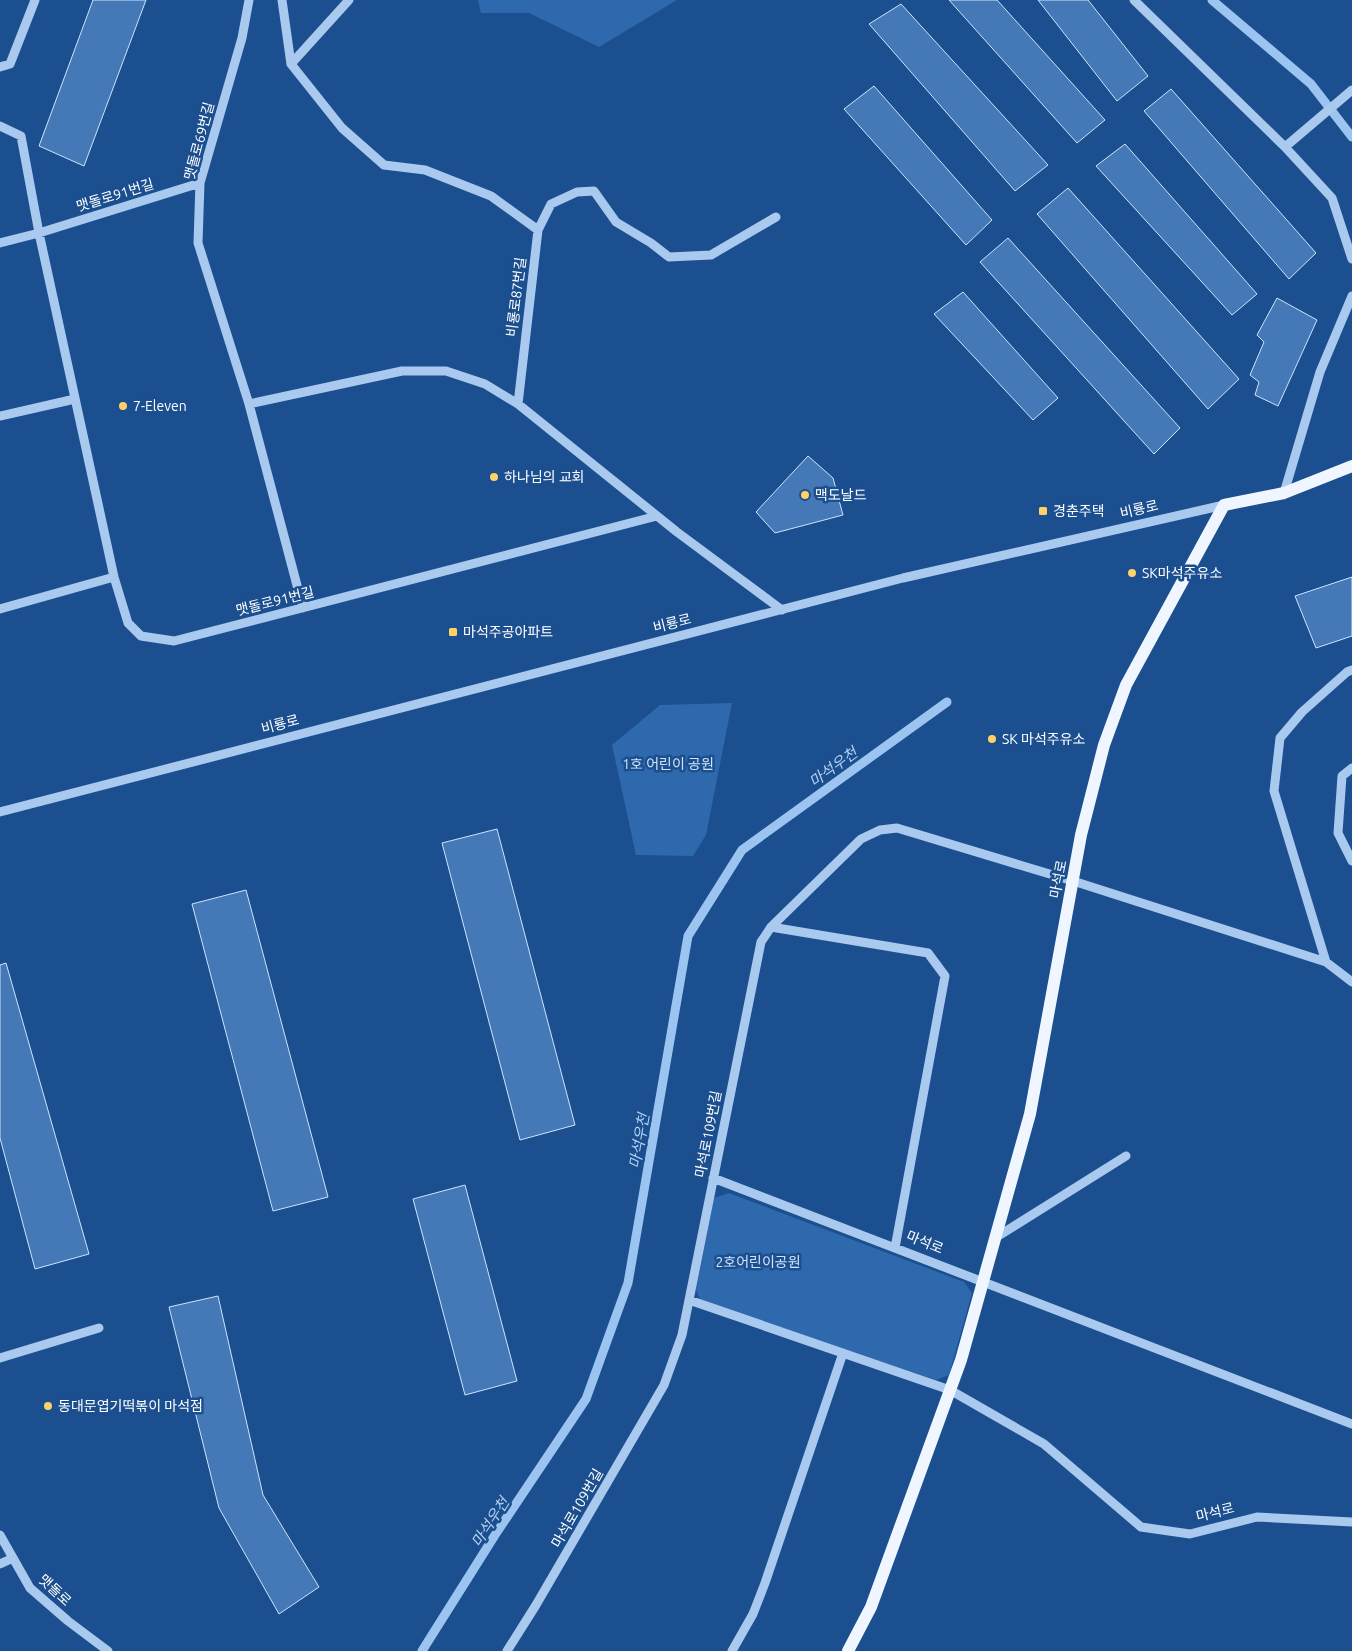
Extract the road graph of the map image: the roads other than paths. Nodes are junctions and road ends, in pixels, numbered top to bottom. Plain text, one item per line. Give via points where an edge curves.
1 (35, 0) edge
2 (249, 0) edge
3 (282, 0) edge
4 (349, 0) edge
5 (1134, 0) edge
6 (291, 64) junction
7 (0, 67) edge
8 (1348, 93) edge
9 (0, 126) edge
10 (1285, 147) junction
11 (200, 183) junction
12 (776, 217) dead end
13 (538, 230) junction
14 (39, 233) junction
15 (0, 243) edge
16 (1352, 260) edge
17 (1352, 296) edge
18 (75, 399) junction
19 (249, 404) junction
20 (518, 404) junction
21 (0, 416) edge
22 (1352, 466) edge
23 (1284, 493) junction
24 (1224, 504) junction
25 (657, 516) junction
26 (114, 577) junction
27 (303, 608) junction
28 (0, 609) edge
29 (782, 610) junction
30 (1352, 670) edge
31 (1352, 768) edge
32 (0, 812) edge
33 (1352, 861) edge
34 (1073, 880) junction
35 (771, 927) junction
36 (1326, 962) junction
37 (1352, 982) edge
38 (1126, 1156) dead end
39 (714, 1178) junction
40 (995, 1238) junction
41 (895, 1248) junction
42 (983, 1281) junction
43 (689, 1300) junction
44 (100, 1328) dead end
45 (843, 1353) junction
46 (0, 1358) edge
47 (950, 1390) junction
48 (1352, 1424) edge
49 (1352, 1522) edge
50 (0, 1535) edge
51 (13, 1558) junction
52 (0, 1564) edge
53 (108, 1651) edge
54 (507, 1651) edge
55 (732, 1651) edge
56 (848, 1651) edge

1 - 7 street via 10,64
2 - 11 street, 맷돌로69번길 via 242,38
3 - 6 street
4 - 6 street
5 - 10 street
6 - 13 street via 342,128 384,165 425,170 491,196
8 - 10 street
9 - 14 street via 20,136
10 - 16 street via 1332,198
11 - 14 street, 맷돌로91번길
11 - 19 street, 맷돌로69번길 via 198,244
12 - 13 street via 711,255 669,257 616,222 594,191 577,192 551,204
13 - 20 street, 비룡로87번길
14 - 15 street, 맷돌로91번길
14 - 18 street, 맷돌로91번길
17 - 23 street via 1320,372
18 - 21 street
18 - 26 street, 맷돌로91번길
19 - 20 street via 402,371 446,371 485,384
19 - 27 street, 맷돌로69번길
20 - 25 street
22 - 23 main road, 비룡로
23 - 24 main road, 비룡로
24 - 29 street, 비룡로 via 912,576
24 - 34 main road, 마석로 via 1126,685 1104,746
25 - 27 street, 맷돌로91번길
25 - 29 street
26 - 27 street, 맷돌로91번길 via 128,623 141,636 174,641
26 - 28 street
29 - 32 street, 비룡로
30 - 36 street via 1302,712 1280,738 1274,790
31 - 33 street via 1342,776 1338,833
34 - 35 street, 마석로109번길 via 897,828 880,830 860,839
34 - 36 street, 마석로109번길
34 - 40 main road, 마석로 via 1030,1114
35 - 39 street, 마석로109번길 via 761,942
35 - 41 street, 마석로 via 928,953 945,976
36 - 37 street, 마석로109번길
38 - 40 street
39 - 41 street
39 - 43 street, 마석로109번길
40 - 42 main road, 마석로
41 - 42 street, 마석로
42 - 47 main road, 마석로
42 - 48 street
43 - 45 street
43 - 54 street, 마석로109번길 via 682,1335 664,1385
44 - 46 street
45 - 47 street
45 - 55 street via 765,1583 753,1614
47 - 49 street, 마석로 via 1044,1444 1141,1527 1190,1534 1258,1517
47 - 56 main road, 마석로 via 871,1607
50 - 51 street, 맷돌로
51 - 52 street
51 - 53 street, 맷돌로 via 30,1588

